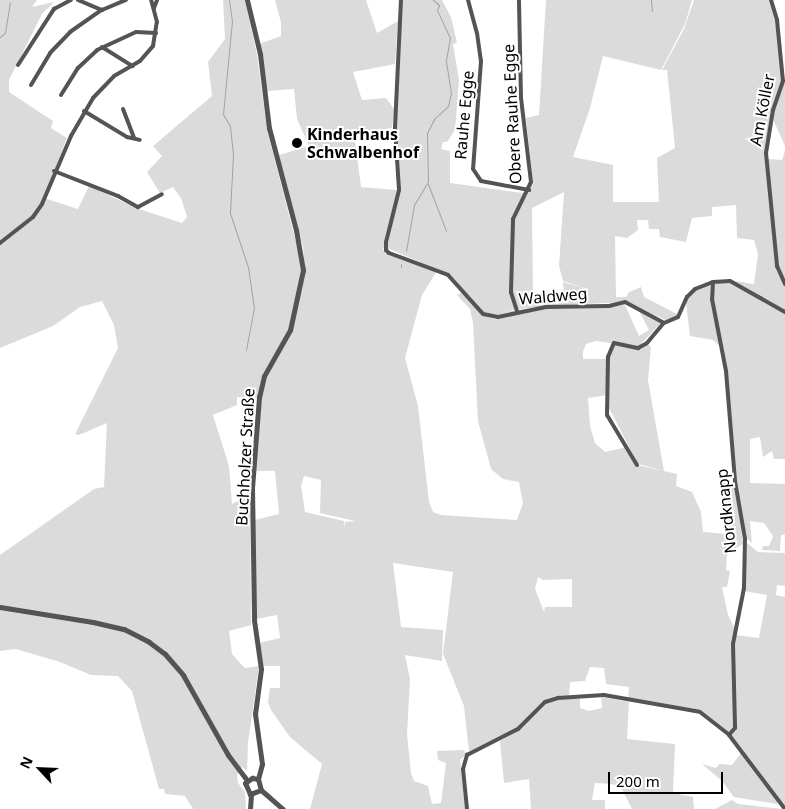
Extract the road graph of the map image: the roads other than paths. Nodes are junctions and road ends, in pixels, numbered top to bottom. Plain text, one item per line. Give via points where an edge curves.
1 (71, 0) edge
2 (78, 0) edge
3 (126, 0) edge
4 (150, 0) edge
5 (157, 0) edge
6 (246, 0) edge
7 (401, 0) edge
8 (468, 0) edge
9 (519, 0) edge
10 (772, 0) edge
11 (154, 8) junction
12 (102, 10) junction
13 (156, 33) junction
14 (102, 47) junction
15 (18, 65) dead end
16 (133, 66) junction
17 (31, 85) dead end
18 (61, 95) dead end
19 (123, 109) dead end
20 (84, 111) junction
21 (132, 128) junction
22 (123, 134) junction
23 (134, 138) junction
24 (140, 140) dead end
25 (54, 171) junction
26 (529, 190) junction
27 (162, 194) dead end
28 (0, 243) edge
29 (713, 282) junction
30 (785, 284) edge
31 (517, 311) junction
32 (785, 312) edge
33 (664, 323) junction
34 (637, 465) dead end
35 (0, 607) edge
36 (729, 735) junction
37 (258, 779) junction
38 (247, 780) junction
39 (261, 790) junction
40 (252, 794) junction
41 (250, 809) edge
42 (284, 809) edge
43 (467, 809) edge
44 (785, 809) edge

1 - 15 street via 61,2 46,19
2 - 12 street
3 - 12 street
4 - 11 street
5 - 11 street
6 - 37 street, Buchholzer Straße via 260,54 269,128 296,230 303,270 290,330 264,376 258,405 252,487 254,620 261,669 255,714 262,764
7 - 31 street, Waldweg via 394,130 399,190 386,250 448,275 482,314 498,317
8 - 26 street, Rauhe Egge via 478,33 481,61 473,169 481,181
9 - 26 street, Obere Rauhe Egge via 521,98
10 - 30 street, Am Köller via 783,82 773,110 766,153 777,266
11 - 13 street
12 - 17 street via 58,43
13 - 14 street via 136,32
13 - 16 street via 147,56
14 - 16 street
14 - 18 street via 78,68
16 - 20 street via 102,86
19 - 21 street
20 - 22 street
20 - 25 street
21 - 22 street
21 - 23 street
22 - 23 street
23 - 24 street
25 - 27 street via 138,207
25 - 28 street via 50,188 33,217
26 - 31 street, Obere Rauhe Egge via 520,201 513,220 511,292
29 - 32 street via 730,281
29 - 33 street via 695,290 687,297 678,317
29 - 36 street, Nordknapp via 713,306 726,371 735,481 745,539 744,588 733,644 735,728
31 - 33 street, Waldweg via 625,302
33 - 34 street via 647,343 638,348 614,343 608,357 607,415
35 - 38 street via 93,622 124,630 149,642 165,654 183,675 228,755
36 - 43 street via 700,712 691,709 604,695 551,700 540,706 518,729 467,755 463,770
36 - 44 street
37 - 38 street
37 - 39 street
38 - 40 street via 245,789
39 - 40 street
39 - 42 street
40 - 41 street

